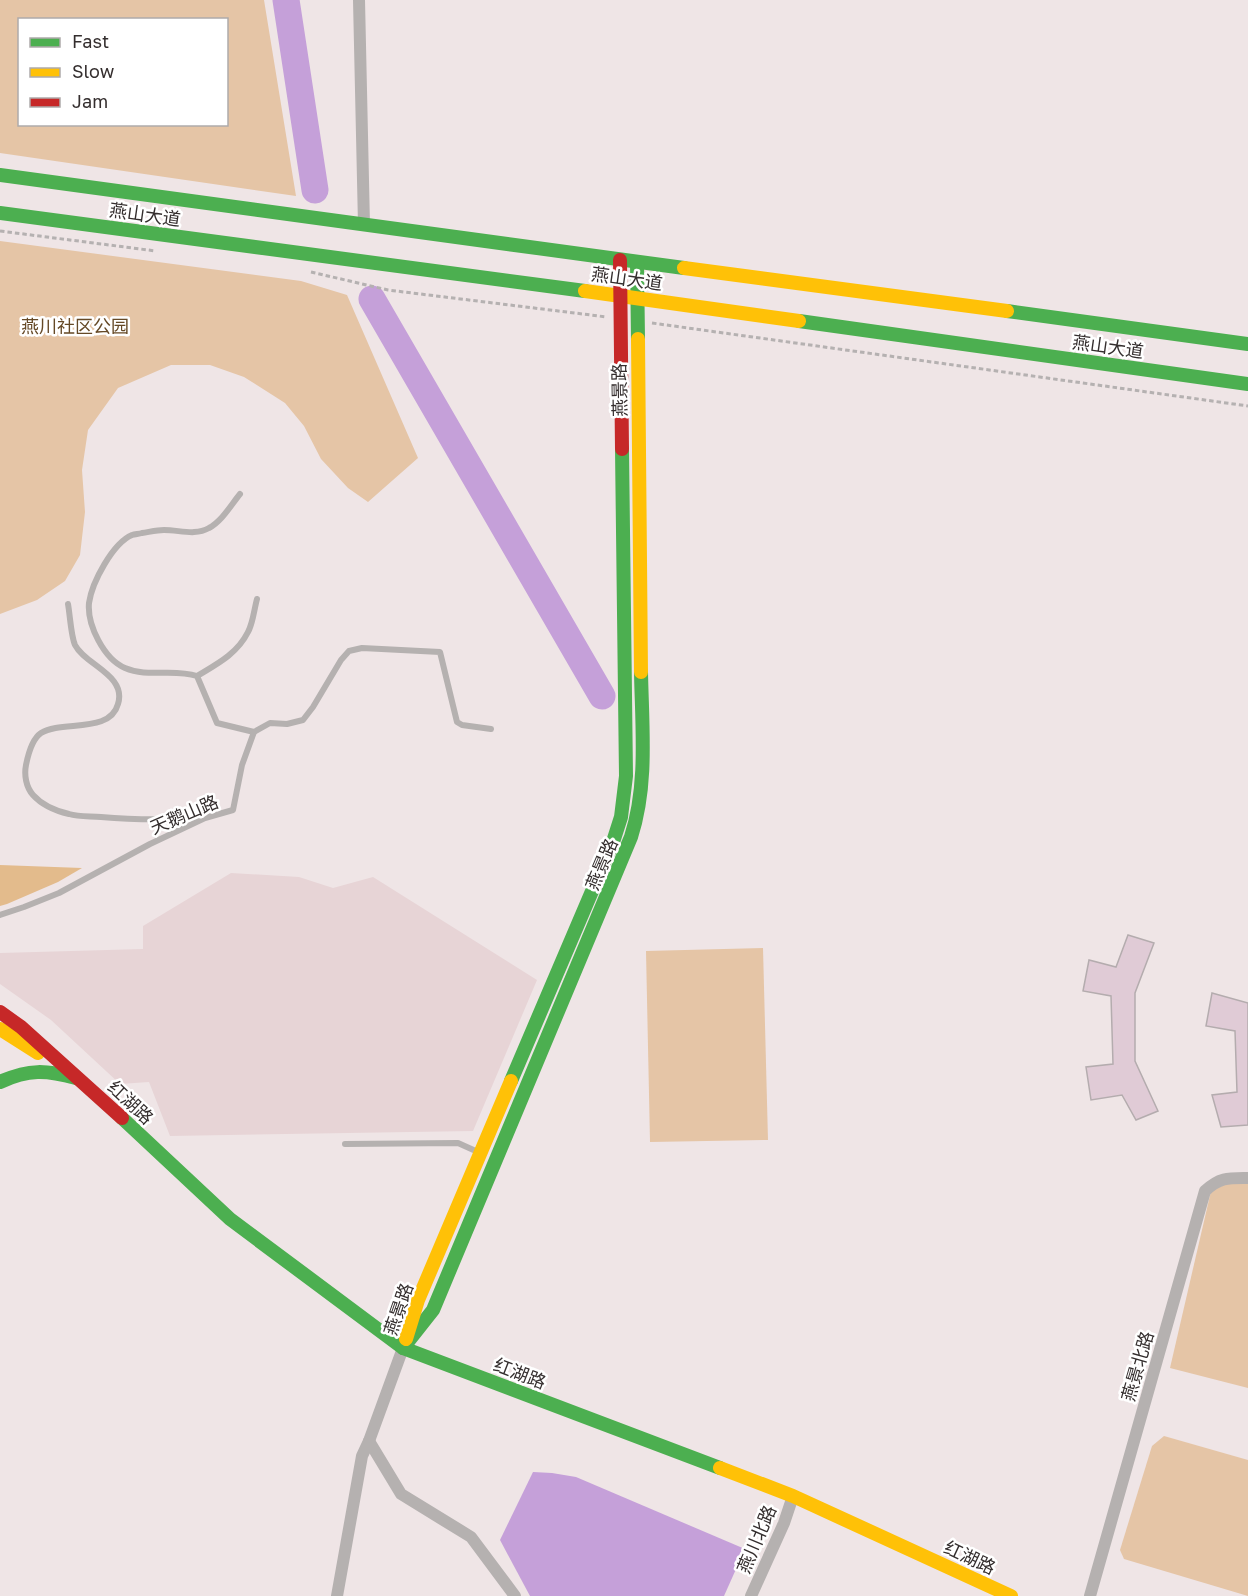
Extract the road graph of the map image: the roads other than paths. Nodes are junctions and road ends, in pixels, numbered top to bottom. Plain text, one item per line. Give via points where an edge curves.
1 (359, 0) edge
2 (0, 175) edge
3 (0, 213) edge
4 (364, 225) junction
5 (620, 260) junction
6 (637, 262) junction
7 (620, 296) junction
8 (636, 298) junction
9 (1248, 344) edge
10 (1248, 384) edge
11 (240, 494) dead end
12 (257, 599) dead end
13 (68, 604) dead end
14 (197, 676) junction
15 (491, 729) dead end
16 (254, 732) junction
17 (205, 818) junction
18 (0, 915) edge
19 (0, 1012) edge
20 (0, 1029) edge
21 (80, 1079) junction
22 (0, 1082) edge
23 (345, 1144) dead end
24 (482, 1154) junction
25 (1248, 1178) edge
26 (403, 1348) junction
27 (369, 1441) junction
28 (793, 1496) junction
29 (337, 1596) edge
30 (515, 1596) edge
31 (751, 1596) edge
32 (1011, 1596) edge
33 (1090, 1596) edge

1 - 4 street
2 - 4 main road, 燕山大道
3 - 7 main road, 燕山大道
4 - 5 main road, 燕山大道
5 - 6 main road, 燕山大道
5 - 7 main road, 燕景路
6 - 8 main road, 燕景路
6 - 9 main road, 燕山大道
7 - 8 main road, 燕山大道
7 - 24 main road, 燕景路 via 624,803 613,842
8 - 10 main road, 燕山大道
8 - 26 main road, 燕景路 via 642,774 638,820 433,1310
11 - 14 lane via 212,527 199,533 163,530 132,535 114,549 98,575 89,603 92,628 106,653 122,667 140,673
12 - 14 lane via 249,631 236,650
13 - 17 lane via 74,644 111,678 119,689 118,704 110,718 40,734 28,752 28,790 41,803 70,815
14 - 16 lane via 217,723
15 - 16 lane via 458,722 440,652 362,648 349,651 341,660 303,720 270,723
16 - 17 lane, 天鹅山路 via 232,810
17 - 18 lane, 天鹅山路 via 59,893
19 - 21 main road, 红湖路
20 - 21 main road, 红湖路
21 - 22 main road via 52,1071 32,1071
21 - 26 main road, 红湖路 via 230,1219
23 - 24 lane via 458,1143
24 - 26 main road, 燕景路 via 418,1300
25 - 33 street, 燕景北路 via 1228,1178 1205,1191
26 - 27 street
26 - 28 main road, 红湖路
27 - 29 street via 362,1456
27 - 30 street via 401,1494 471,1537
28 - 31 street, 燕川北路
28 - 32 main road, 红湖路

